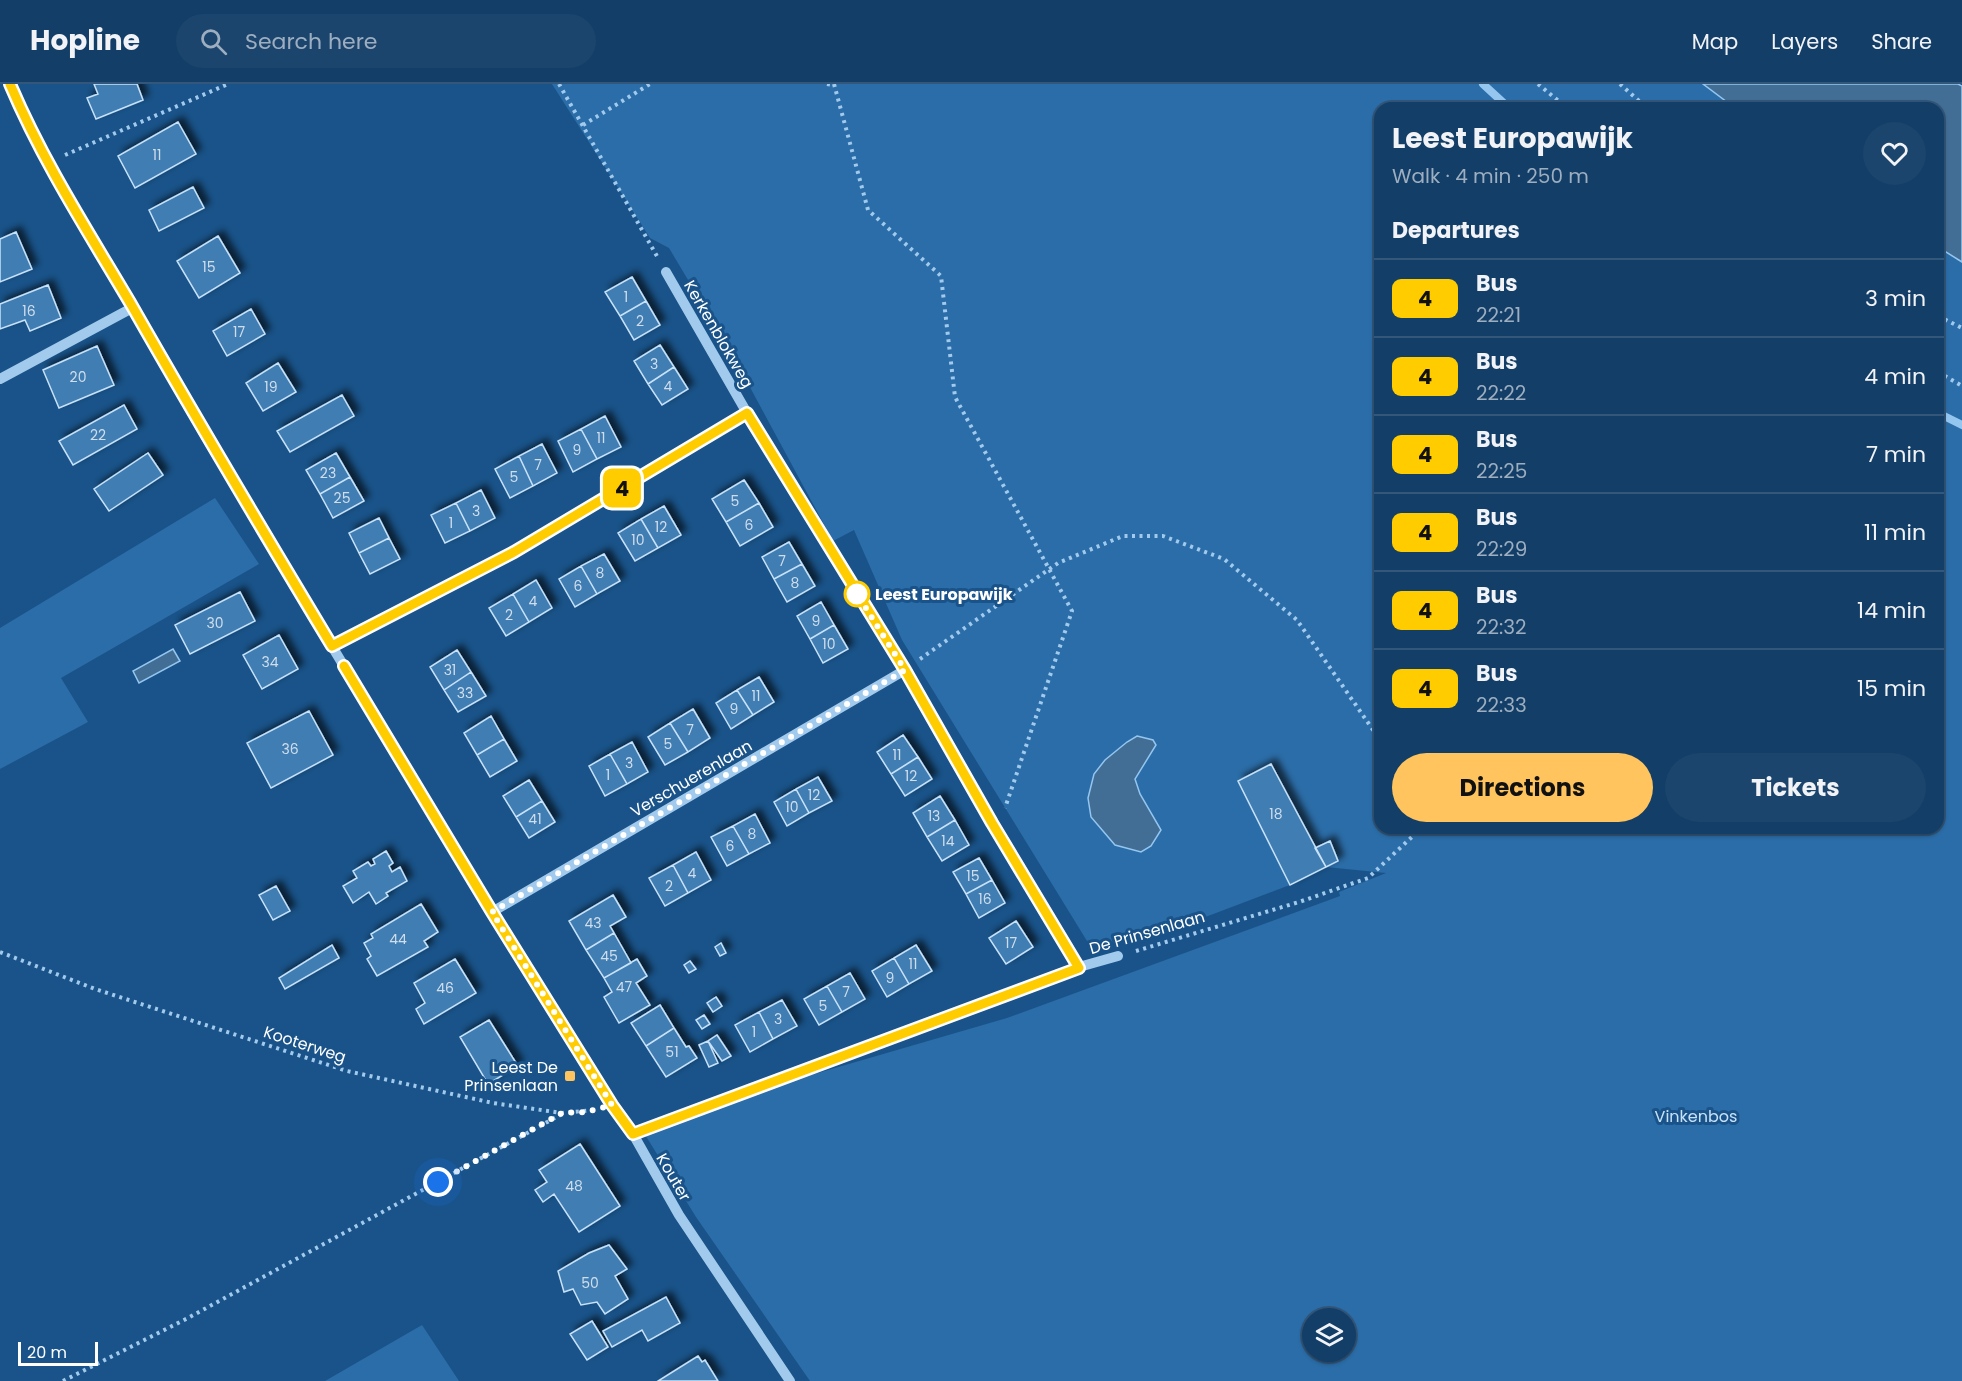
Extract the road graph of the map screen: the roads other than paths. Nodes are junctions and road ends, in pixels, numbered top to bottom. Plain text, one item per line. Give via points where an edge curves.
1 (10, 84) edge
2 (666, 272) road end
3 (132, 308) junction
4 (0, 380) edge
5 (747, 413) junction
6 (332, 646) junction
7 (905, 670) junction
8 (492, 912) junction
9 (1118, 956) road end
10 (1079, 968) junction
11 (633, 1134) junction
12 (790, 1381) edge

1 - 3 street, Kouter via 48,162
2 - 5 street, Kerkenblokweg
3 - 4 street
3 - 6 street, Kouter
5 - 6 street via 514,552
5 - 7 street, Kerkenblokweg
6 - 8 street, Kouter
7 - 8 street, Verschuerenlaan
7 - 10 street, Kerkenblokweg
8 - 11 street, Kouter
9 - 10 street, De Prinsenlaan
10 - 11 street, De Prinsenlaan
11 - 12 street, Kouter via 679,1215

